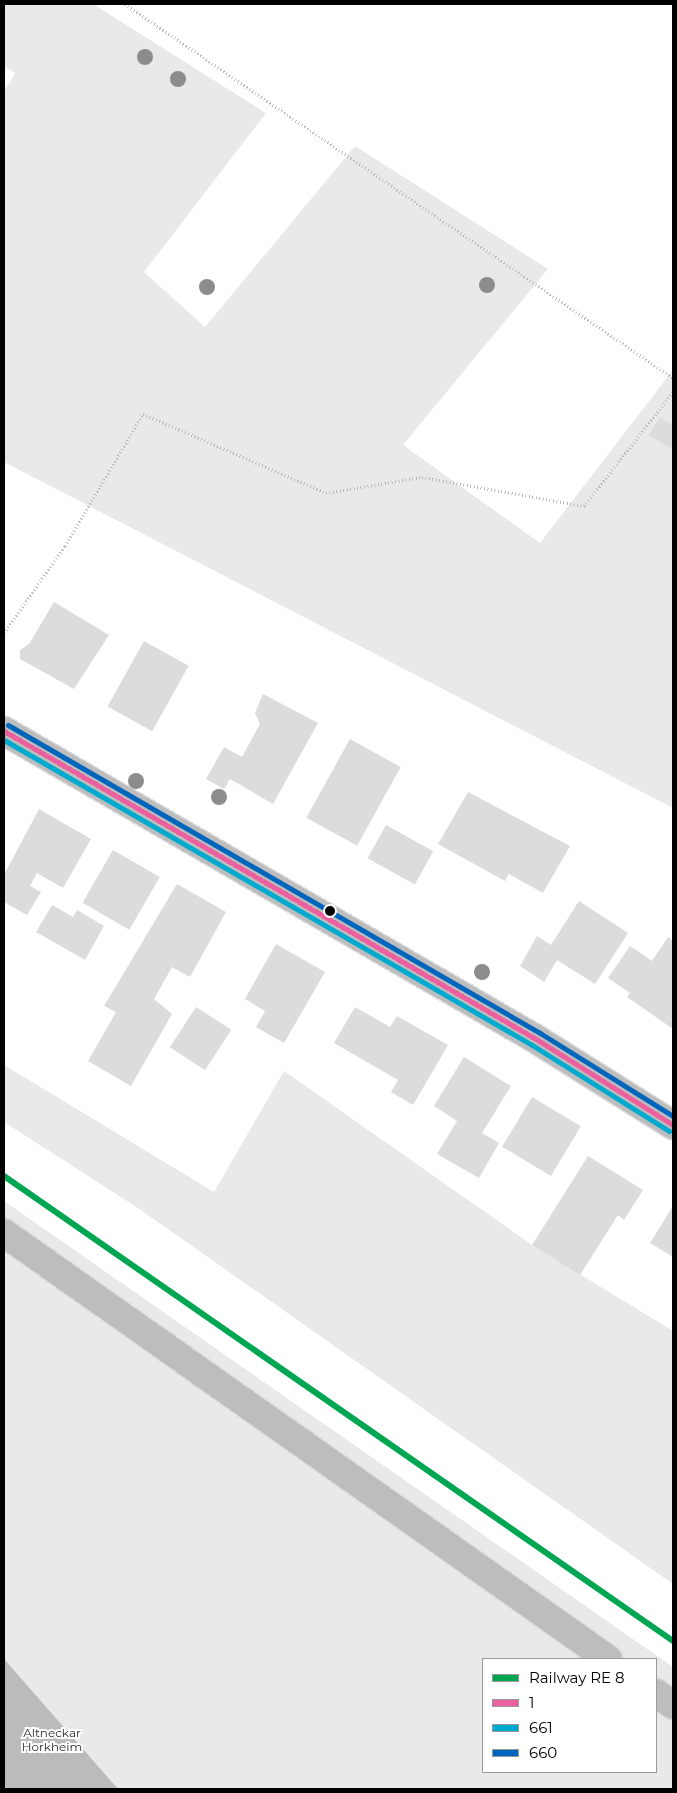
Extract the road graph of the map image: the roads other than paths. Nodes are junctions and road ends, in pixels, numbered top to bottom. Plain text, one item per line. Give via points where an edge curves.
1 (4, 731) edge
2 (673, 1125) edge
3 (4, 1233) edge
4 (607, 1658) edge
5 (657, 1694) edge
6 (673, 1706) edge

1 - 2 main road via 536,1039
3 - 4 main road
5 - 6 main road

